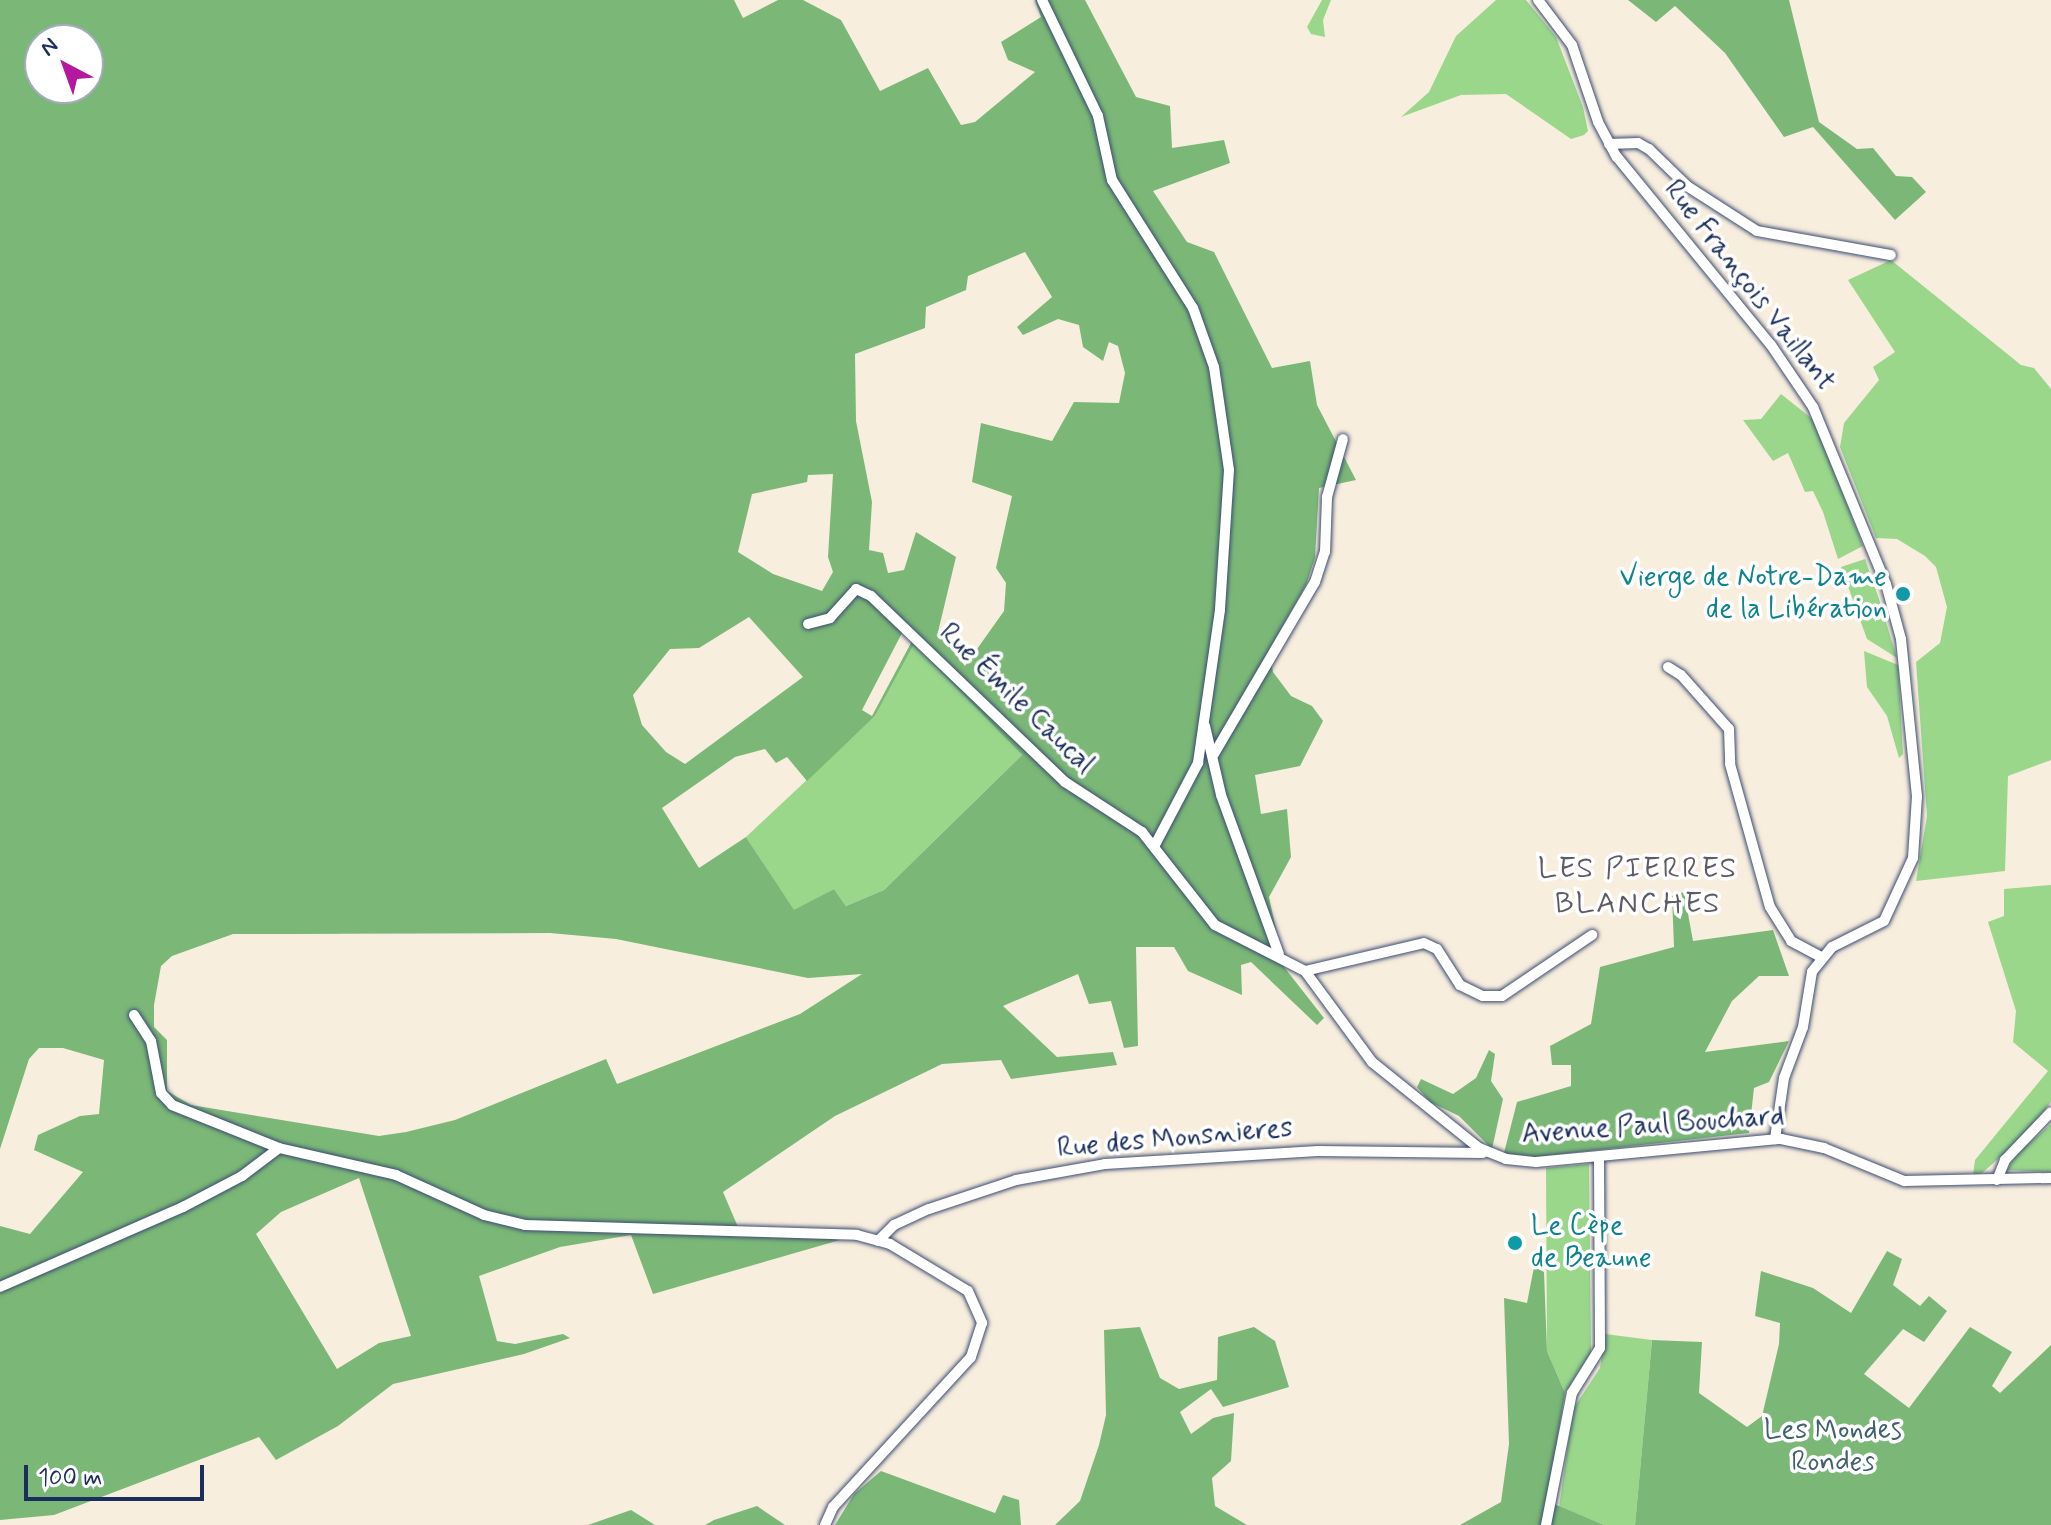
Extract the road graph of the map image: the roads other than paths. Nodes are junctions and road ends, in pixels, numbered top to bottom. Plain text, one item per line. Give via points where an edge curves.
1 (1042, 0) edge
2 (1538, 0) edge
3 (1609, 144) junction
4 (1891, 255) dead end
5 (1343, 439) dead end
6 (808, 624) dead end
7 (1668, 667) dead end
8 (1203, 720) junction
9 (1214, 754) junction
10 (1155, 845) junction
11 (1592, 935) dead end
12 (1279, 954) junction
13 (1821, 957) junction
14 (1305, 971) junction
15 (134, 1015) dead end
16 (2051, 1112) edge
17 (1775, 1139) junction
18 (279, 1148) junction
19 (1492, 1154) junction
20 (1599, 1158) junction
21 (2051, 1178) edge
22 (1997, 1180) junction
23 (878, 1241) junction
24 (0, 1287) edge
25 (825, 1525) edge
26 (1546, 1525) edge

1 - 8 street via 1098,116 1112,180 1180,283 1214,367 1229,470 1220,610
2 - 3 street, Rue François Vaillant via 1572,45
3 - 4 street via 1638,143 1649,149 1687,186 1757,231
3 - 13 street, Rue François Vaillant via 1771,345 1813,407 1886,584 1901,639 1917,796 1913,858 1884,921
5 - 9 street via 1327,497 1325,552 1315,582
6 - 10 street, Rue Émile Caucal via 830,618 856,589 929,647 1065,782
7 - 13 street via 1729,729 1730,764 1765,894 1791,941
8 - 9 street
8 - 10 street via 1198,763
9 - 12 street via 1221,795
10 - 12 street, Rue Émile Caucal via 1205,915 1230,935
11 - 14 street via 1502,996 1483,996 1460,985 1437,949 1424,943
12 - 14 street, Rue Émile Caucal
13 - 17 street via 1809,979 1803,1027 1784,1078
14 - 19 street, Rue Émile Caucal via 1380,1070
15 - 18 street via 151,1041 161,1093 172,1105
16 - 22 street via 2005,1160
17 - 20 street, Avenue Paul Bouchard
17 - 22 street, Avenue Paul Bouchard via 1824,1148 1904,1181
18 - 23 street via 396,1175 484,1215 525,1225 857,1235
18 - 24 street via 183,1207
19 - 20 street, Avenue Paul Bouchard via 1536,1162
19 - 23 street, Rue des Monsnieres via 1361,1150 1105,1164 1016,1180 929,1209 894,1225
20 - 26 street via 1600,1348 1572,1393
21 - 22 street, Avenue Paul Bouchard
23 - 25 street via 968,1291 982,1323 971,1357 833,1507

